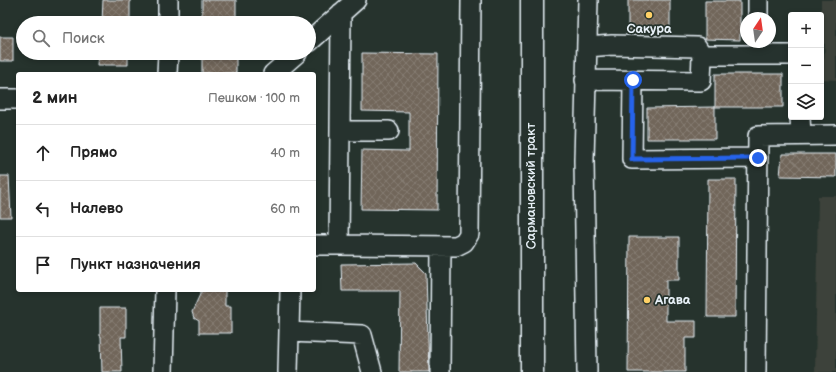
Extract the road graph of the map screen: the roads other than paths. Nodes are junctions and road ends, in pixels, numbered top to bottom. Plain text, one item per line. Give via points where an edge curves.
1 (168, 0) edge
2 (356, 0) edge
3 (471, 0) edge
4 (532, 0) edge
5 (588, 0) edge
6 (758, 0) edge
7 (758, 12) edge
8 (341, 13) junction
9 (168, 16) edge
10 (316, 36) edge
11 (588, 47) junction
12 (758, 48) edge
13 (788, 53) edge
14 (702, 55) junction
15 (168, 60) edge
16 (289, 60) edge
17 (168, 72) edge
18 (275, 72) edge
19 (585, 80) junction
20 (633, 80) junction
21 (16, 99) edge
22 (0, 100) edge
23 (801, 126) edge
24 (340, 131) junction
25 (389, 131) dead end
26 (836, 135) edge
27 (758, 158) junction
28 (316, 245) edge
29 (339, 245) junction
30 (441, 246) junction
31 (165, 292) edge
32 (290, 292) edge
33 (289, 332) junction
34 (163, 372) edge
35 (288, 372) edge
36 (372, 372) edge
37 (440, 372) edge
38 (532, 372) edge
39 (587, 372) edge
40 (756, 372) edge

1 - 9 street
2 - 8 street
3 - 30 street via 469,234 461,244
4 - 38 main road, Сармановский тракт
5 - 11 street
6 - 7 street
8 - 10 street
8 - 24 street
11 - 14 street via 697,47
11 - 19 street
12 - 13 street
12 - 14 street
14 - 20 street via 702,81
15 - 17 street
16 - 18 street
19 - 20 street
19 - 39 street
20 - 27 street via 632,159
21 - 22 street
23 - 26 street
23 - 27 street via 758,136
24 - 25 street
24 - 29 street
27 - 40 street
28 - 29 street
29 - 30 street
30 - 37 street
31 - 34 street
32 - 33 street
33 - 35 street
33 - 36 street via 362,335

